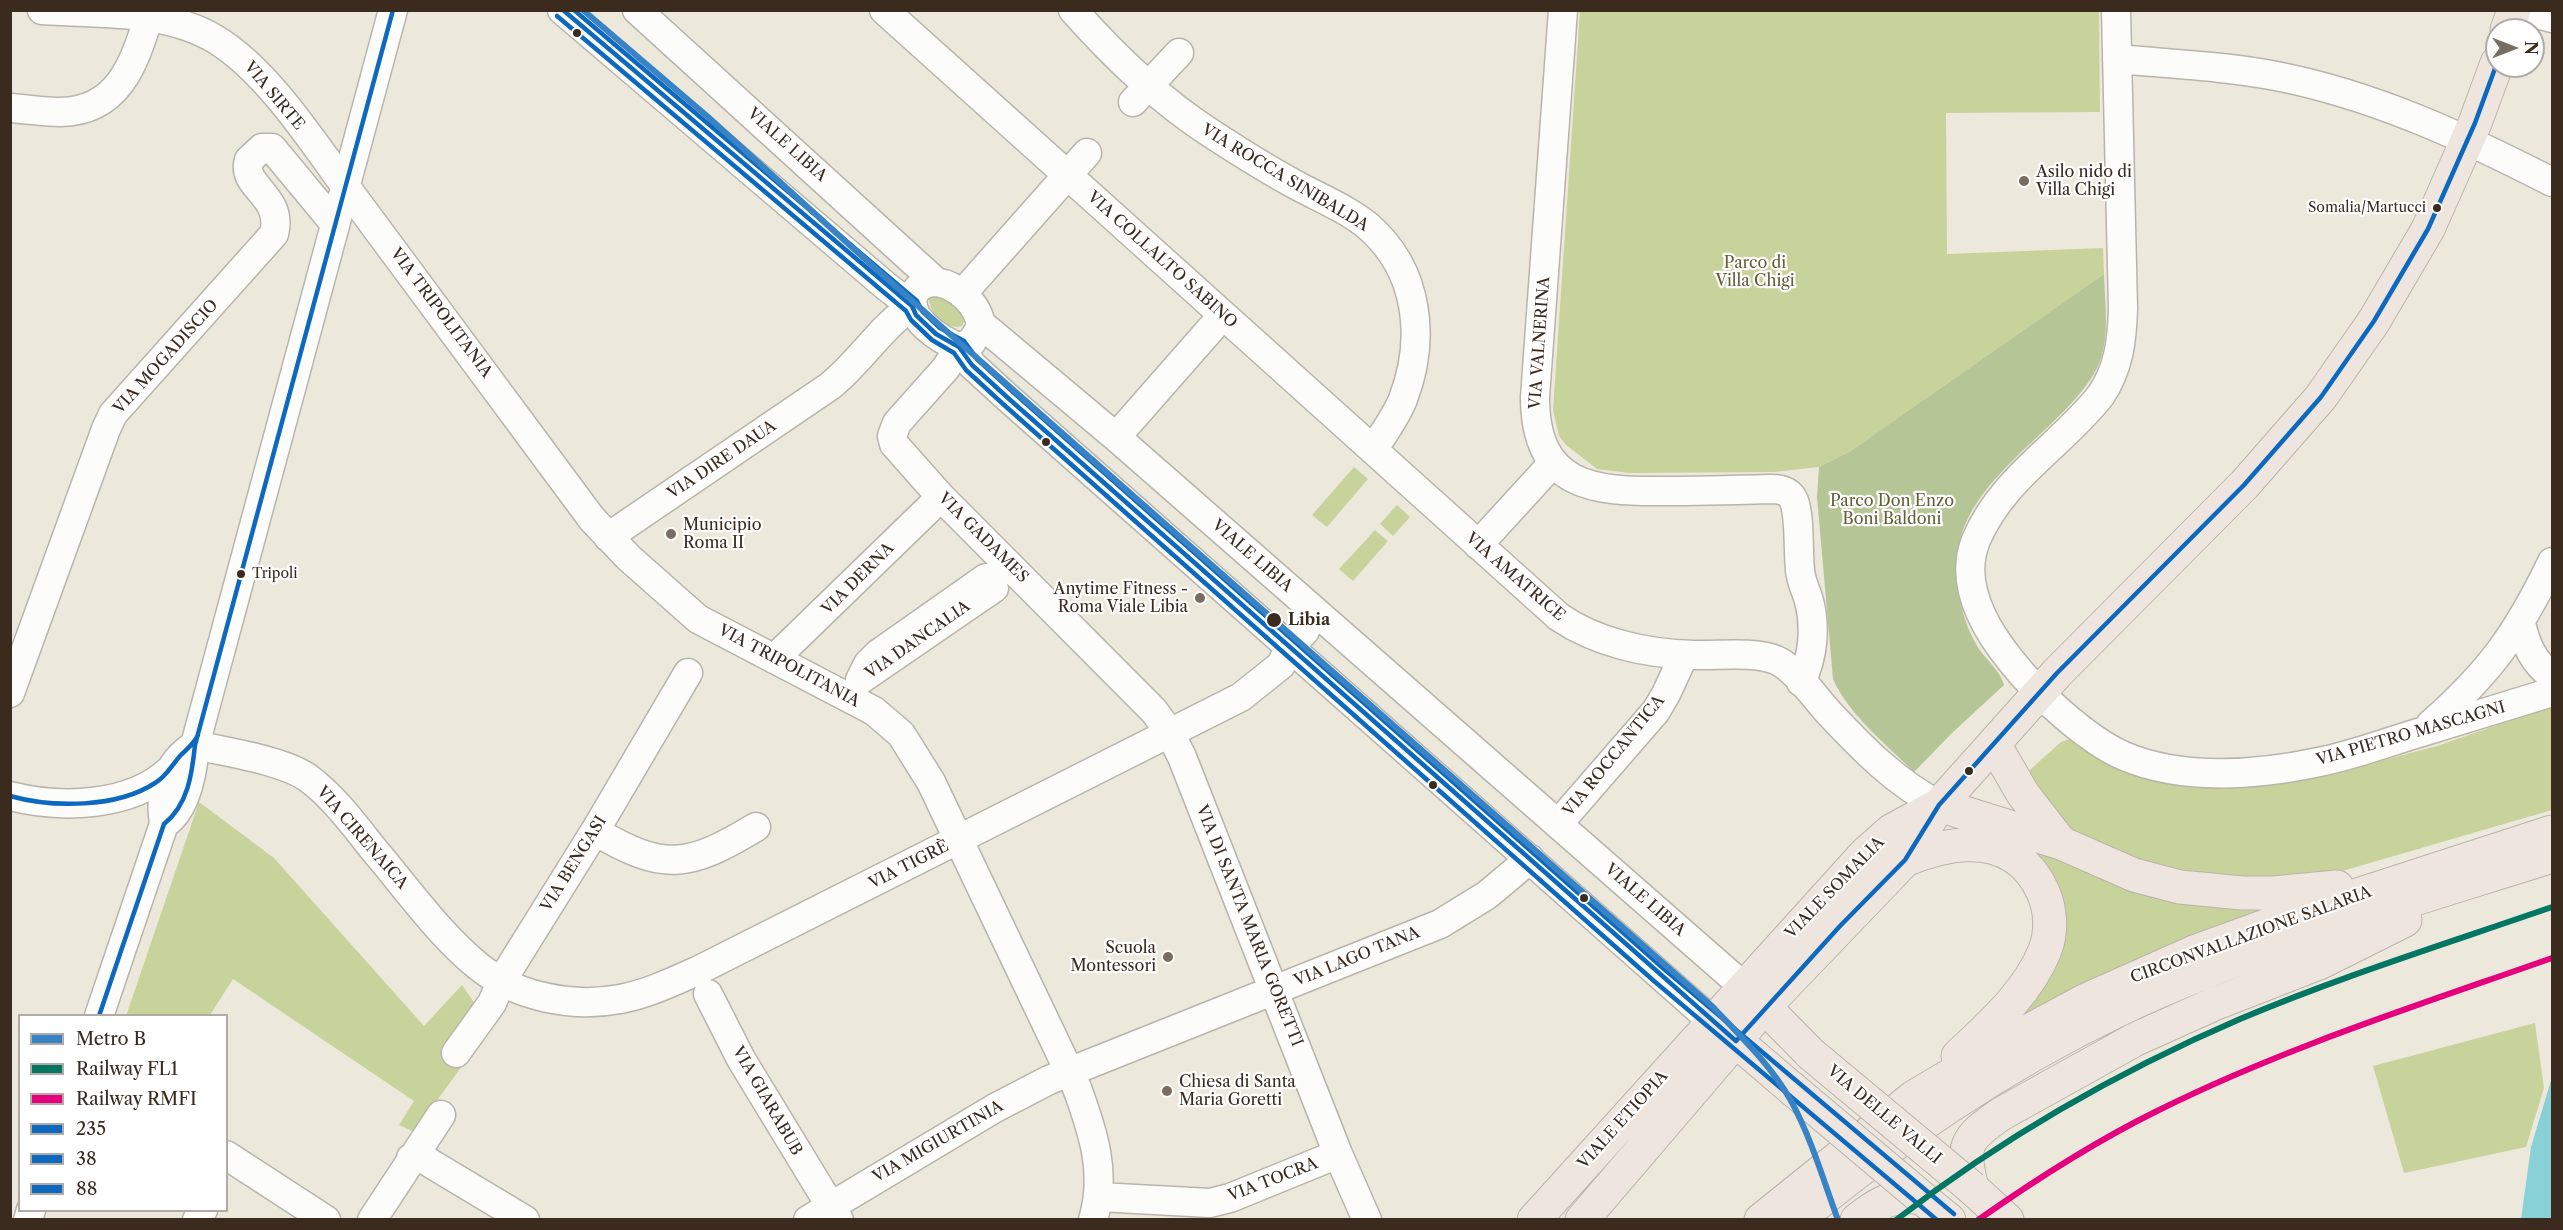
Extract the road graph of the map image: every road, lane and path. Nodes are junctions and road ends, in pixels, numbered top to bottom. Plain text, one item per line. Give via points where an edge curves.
1 (42, 10) edge
2 (393, 10) edge
3 (562, 10) edge
4 (637, 10) edge
5 (884, 10) edge
6 (1073, 10) edge
7 (1563, 10) edge
8 (2116, 10) edge
9 (2522, 10) edge
10 (2553, 18) edge
11 (148, 19) junction
12 (1179, 53) dead end
13 (2117, 59) junction
14 (2491, 78) edge
15 (1140, 94) junction
16 (10, 108) edge
17 (2468, 140) junction
18 (1087, 153) dead end
19 (1068, 175) junction
20 (2553, 182) edge
21 (345, 186) junction
22 (335, 224) junction
23 (936, 282) junction
24 (962, 294) junction
25 (912, 306) junction
26 (1223, 315) junction
27 (981, 324) junction
28 (959, 347) junction
29 (1116, 437) junction
30 (1373, 450) junction
31 (1553, 463) junction
32 (941, 496) junction
33 (1438, 510) joint
34 (608, 537) junction
35 (1478, 545) junction
36 (2553, 562) edge
37 (1305, 603) junction
38 (2521, 623) junction
39 (1335, 628) junction
40 (1684, 655) junction
41 (1297, 656) junction
42 (774, 659) junction
43 (688, 673) dead end
44 (2553, 676) edge
45 (1801, 682) junction
46 (2040, 692) junction
47 (2553, 692) edge
48 (10, 693) edge
49 (2422, 731) junction
50 (1170, 733) junction
51 (1994, 744) junction
52 (195, 745) junction
53 (170, 770) junction
54 (124, 795) junction
55 (10, 796) edge
56 (1939, 805) junction
57 (164, 824) junction
58 (1558, 824) junction
59 (756, 827) dead end
60 (594, 831) junction
61 (2553, 832) edge
62 (958, 840) junction
63 (2061, 843) junction
64 (2553, 856) edge
65 (1530, 859) junction
66 (1905, 860) junction
67 (2476, 881) junction
68 (2393, 882) junction
69 (1689, 939) junction
70 (1659, 975) junction
71 (501, 982) junction
72 (1275, 990) junction
73 (708, 994) dead end
74 (1755, 996) junction
75 (100, 1014) edge
76 (1724, 1031) junction
77 (456, 1053) dead end
78 (1071, 1073) junction
79 (1914, 1097) junction
80 (441, 1115) dead end
81 (1338, 1154) junction
82 (411, 1158) junction
83 (229, 1163) edge
84 (1972, 1188) junction
85 (1922, 1198) junction
86 (1100, 1212) edge
87 (826, 1215) edge
88 (1537, 1218) edge
89 (326, 1220) edge
90 (372, 1220) edge
91 (525, 1220) edge
92 (1367, 1220) edge
93 (1582, 1220) edge
94 (1761, 1220) edge
95 (1797, 1220) edge
96 (1857, 1220) edge
97 (1949, 1220) edge
98 (2007, 1220) edge

1 - 11 street, VIA SIRTE
2 - 21 street
3 - 25 street
4 - 23 street, VIALE LIBIA
5 - 19 street, VIA COLLALTO SABINO
6 - 15 street, VIA ROCCA SINIBALDA via 1113,52
7 - 31 street, VIA VALNERINA via 1535,398 1538,431
8 - 13 street, VIA PIETRO MASCAGNI
9 - 10 street
11 - 16 street via 129,73 102,100 77,111
11 - 21 street, VIA SIRTE via 195,30 246,60
12 - 15 street
13 - 17 street via 2232,69 2308,83 2415,117
13 - 46 street, VIA PIETRO MASCAGNI via 2123,309 2116,366 2097,400 2001,496 1982,528 1972,557 1973,590 1984,622 2011,661
14 - 17 main road, VIALE SOMALIA
15 - 30 street, VIA ROCCA SINIBALDA via 1181,113 1361,222 1380,237 1397,260 1414,307 1415,346 1402,400
17 - 20 street
17 - 46 main road, VIALE SOMALIA via 2412,258 2367,333 2326,390 2244,485
18 - 19 street
19 - 24 street
19 - 26 street, VIA COLLALTO SABINO
21 - 22 street
21 - 34 street, VIA TRIPOLITANIA
22 - 48 street, VIA MOGADISCIO via 278,152 262,148 249,160 249,176 276,213 274,234 114,414
22 - 52 street
23 - 24 street
23 - 25 street via 920,287
24 - 27 street
25 - 28 street via 930,329
25 - 34 street, VIA DIRE DAUA via 890,322 836,382
26 - 29 street
26 - 30 street, VIA COLLALTO SABINO
27 - 28 street via 975,339
27 - 29 street, VIALE LIBIA
28 - 32 street, VIA GADAMES via 946,368 897,423 892,436 895,447
28 - 41 street via 972,365 1008,398
29 - 37 street, VIALE LIBIA
30 - 33 street, VIA COLLALTO SABINO
31 - 35 street
31 - 45 street, VIA VALNERINA via 1581,483 1603,490 1785,491 1794,501 1801,580 1809,599 1812,646
32 - 42 street, VIA DERNA
32 - 50 street, VIA GADAMES via 1000,574 1114,669
33 - 35 street, VIA AMATRICE
34 - 42 street, VIA TRIPOLITANIA via 698,619
35 - 40 street, VIA AMATRICE via 1578,630 1657,652
36 - 38 street
37 - 39 street, VIALE LIBIA
37 - 41 street via 1307,626
38 - 44 street via 2531,654
38 - 49 street via 2480,678
39 - 41 street via 1312,637
39 - 58 street, VIALE LIBIA
40 - 45 street, VIA AMATRICE via 1769,658 1783,664
40 - 58 street, VIA ROCCANTICA via 1656,711
41 - 50 street, VIA TIGRÈ via 1247,693
41 - 65 street
42 - 62 street, VIA TRIPOLITANIA via 874,711 901,734 931,782
43 - 60 street, VIA BENGASI
45 - 56 street, VIA AMATRICE via 1888,771
46 - 49 street, VIA PIETRO MASCAGNI via 2107,748 2135,760 2182,771 2297,766
46 - 51 main road, VIALE SOMALIA
47 - 49 street, VIA PIETRO MASCAGNI
50 - 62 street, VIA TIGRÈ
50 - 72 street, VIA DI SANTA MARIA GORETTI
51 - 56 main road, VIALE SOMALIA
51 - 63 main road via 2023,794
52 - 53 street
52 - 57 street via 188,786 173,816
52 - 71 street, VIA CIRENAICA via 268,763 308,778 339,808 448,938
53 - 54 street via 150,787
53 - 57 street via 162,790
54 - 55 street via 52,805
54 - 57 street via 146,802
56 - 63 main road
56 - 66 main road, VIALE SOMALIA
56 - 74 main road, VIALE SOMALIA via 1891,831 1870,848
57 - 75 street
58 - 69 street, VIALE LIBIA
59 - 60 street via 709,853 666,861 624,848
60 - 71 street, VIA BENGASI
61 - 68 main road, CIRCONVALLAZIONE SALARIA
62 - 71 street, VIA TIGRÈ via 657,989 620,999 582,1002 536,996
62 - 78 street, VIA TRIPOLITANIA
63 - 68 main road via 2134,875 2212,892 2273,893
64 - 67 main road, CIRCONVALLAZIONE SALARIA
65 - 70 street
65 - 72 street, VIA LAGO TANA via 1487,895 1440,924
66 - 74 main road, VIALE SOMALIA
66 - 79 main road via 1947,847 2001,848 2035,878 2047,903 2049,922 2045,950 2014,999
67 - 84 main road via 2332,957 2214,1004 2102,1056 1989,1123 1972,1138 1965,1154
67 - 95 main road, CIRCONVALLAZIONE SALARIA via 2255,954 2092,1023 1987,1080 1936,1113
68 - 79 main road, CIRCONVALLAZIONE SALARIA via 2194,952 2128,981 2050,1018
69 - 70 street, VIALE LIBIA via 1689,957 1682,969
69 - 74 street
70 - 76 street
71 - 77 street, VIA BENGASI via 492,1003
72 - 78 street, VIA LAGO TANA
72 - 81 street, VIA DI SANTA MARIA GORETTI
73 - 87 street, VIA GIARABUB
74 - 76 main road
74 - 84 main road, VIA DELLE VALLI, bridge via 1811,1054
76 - 85 main road, bridge
76 - 88 main road, VIALE ETIOPIA
76 - 93 main road, VIALE ETIOPIA
78 - 86 street, VIA TRIPOLITANIA via 1096,1144
78 - 87 street, VIA MIGIURTINIA via 995,1108
79 - 94 main road, CIRCONVALLAZIONE SALARIA
80 - 82 street
81 - 86 street, VIA TOCRA via 1210,1203
81 - 92 street, VIA DI SANTA MARIA GORETTI
82 - 90 street
82 - 91 street via 425,1160
83 - 89 street
84 - 98 main road, VIA DELLE VALLI
85 - 96 main road via 1890,1198
85 - 97 main road

